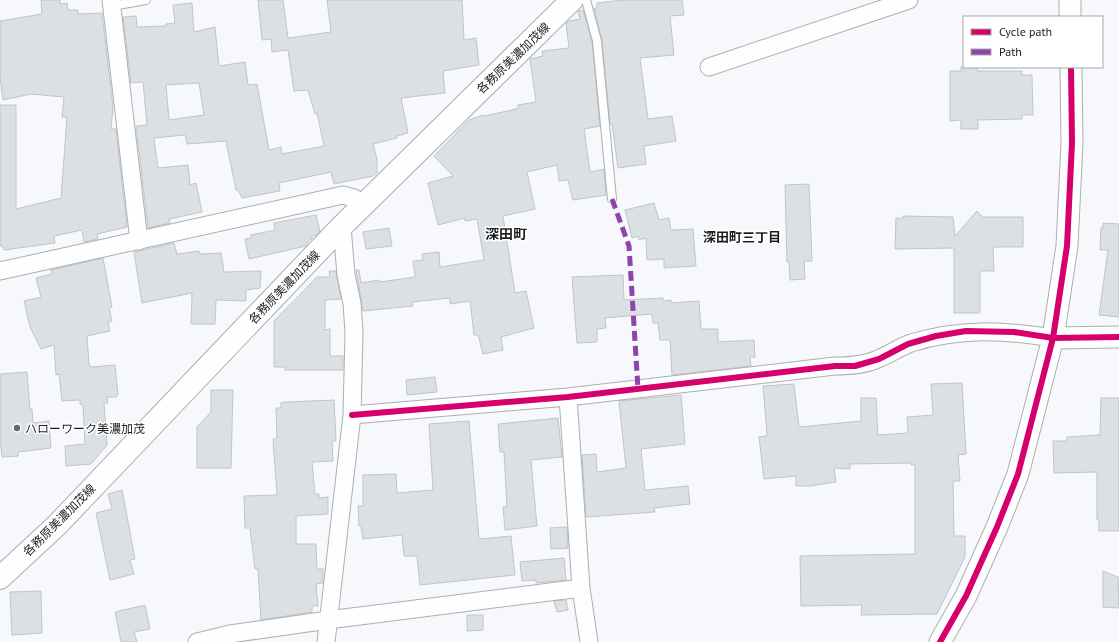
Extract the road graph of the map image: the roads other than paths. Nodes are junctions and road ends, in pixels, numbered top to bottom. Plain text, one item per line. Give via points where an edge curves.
1 (146, 0) edge
2 (572, 0) edge
3 (586, 0) edge
4 (910, 0) edge
5 (1070, 0) edge
6 (111, 3) edge
7 (1070, 16) edge
8 (709, 67) dead end
9 (1071, 68) edge
10 (612, 199) dead end
11 (364, 204) junction
12 (342, 226) junction
13 (139, 241) junction
14 (0, 271) edge
15 (1119, 337) edge
16 (1053, 338) junction
17 (568, 397) junction
18 (352, 415) junction
19 (0, 578) edge
20 (580, 588) junction
21 (328, 620) junction
22 (197, 642) edge
23 (326, 642) edge
24 (588, 642) edge
25 (940, 642) edge

1 - 6 lane
2 - 11 main road, 各務原美濃加茂線
3 - 10 lane via 597,41
4 - 8 street
5 - 7 street
6 - 13 street
9 - 16 street via 1072,143 1067,246
11 - 12 main road, 各務原美濃加茂線
11 - 13 street via 343,195
12 - 18 street via 354,332
12 - 19 main road, 各務原美濃加茂線 via 57,525
13 - 14 street
15 - 16 street
16 - 17 street via 1014,332 966,331 908,344 879,359 855,366 835,366
16 - 25 street via 1018,474 966,596
17 - 18 street
17 - 20 street
18 - 21 street
20 - 21 street
20 - 24 street
21 - 22 street via 230,634
21 - 23 street

